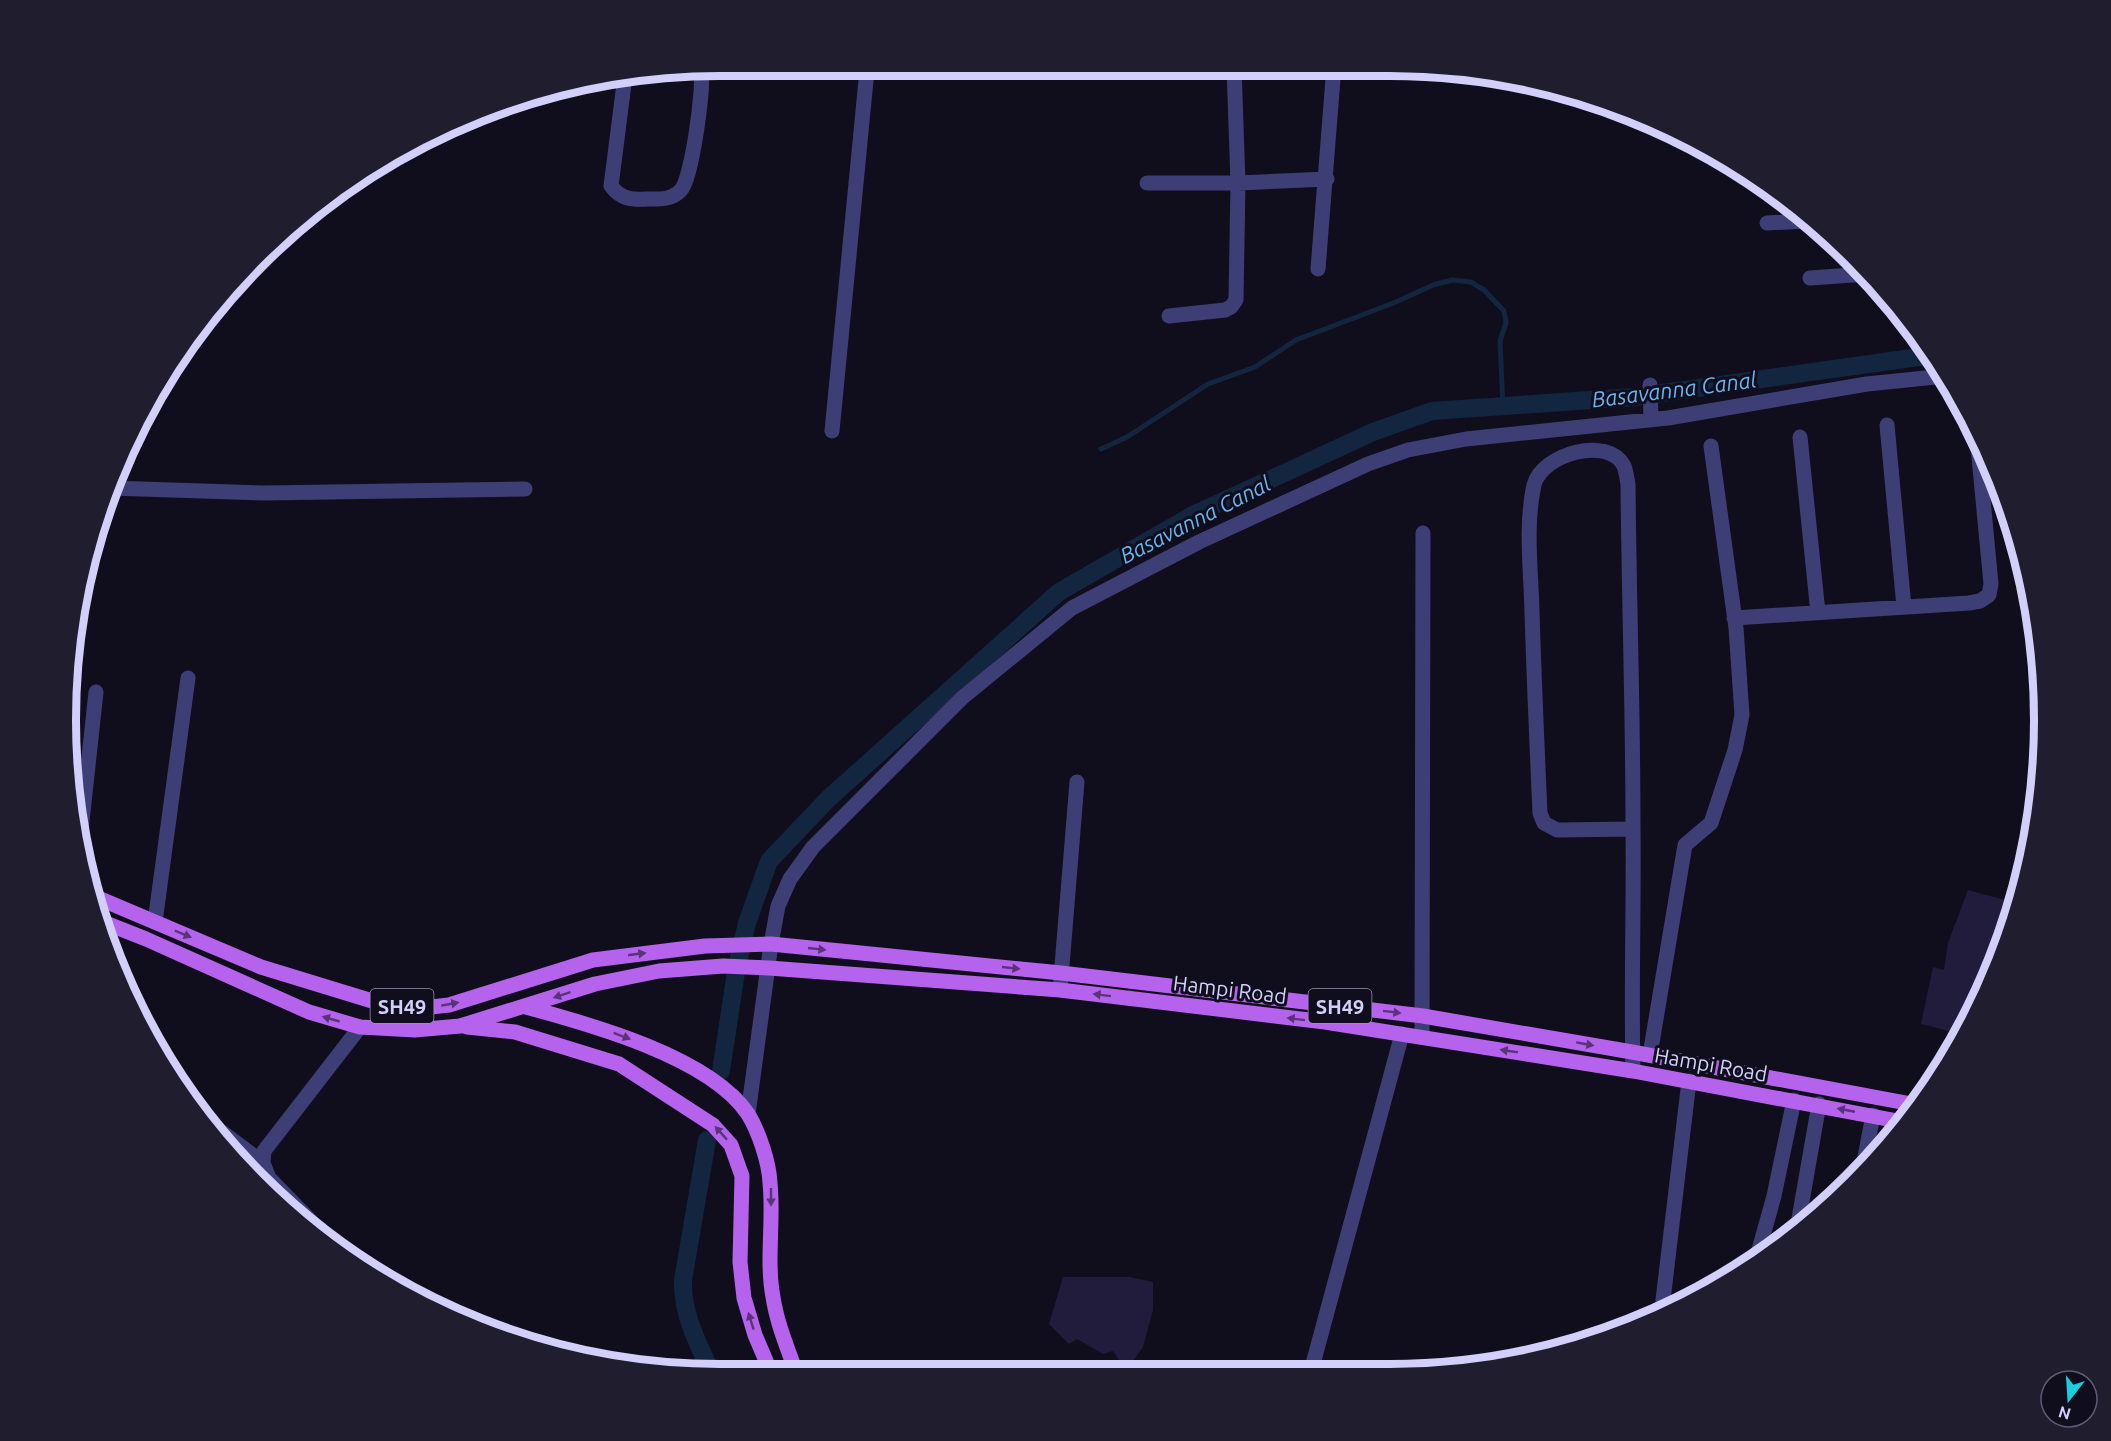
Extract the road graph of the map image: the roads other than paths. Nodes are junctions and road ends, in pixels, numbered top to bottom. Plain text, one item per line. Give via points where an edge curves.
1 (866, 76) edge
2 (1234, 76) edge
3 (1333, 76) edge
4 (700, 77) edge
5 (624, 84) edge
6 (1327, 178) junction
7 (1147, 183) dead end
8 (1238, 183) junction
9 (1797, 222) edge
10 (1767, 224) dead end
11 (1318, 269) dead end
12 (1855, 275) edge
13 (1810, 278) dead end
14 (1169, 316) dead end
15 (1935, 377) edge
16 (1650, 385) dead end
17 (1651, 414) junction
18 (1887, 425) dead end
19 (832, 431) dead end
20 (1800, 437) dead end
21 (1711, 446) dead end
22 (1979, 462) edge
23 (120, 489) edge
24 (525, 489) dead end
25 (1423, 534) dead end
26 (1904, 608) junction
27 (1818, 613) junction
28 (1734, 618) junction
29 (188, 678) dead end
30 (96, 692) dead end
31 (1077, 782) dead end
32 (83, 811) edge
33 (1633, 829) junction
34 (102, 900) edge
35 (155, 922) junction
36 (110, 925) edge
37 (764, 944) junction
38 (764, 967) junction
39 (1061, 973) junction
40 (1060, 990) junction
41 (525, 1006) junction
42 (1423, 1016) junction
43 (460, 1026) junction
44 (360, 1027) junction
45 (1402, 1034) junction
46 (1422, 1037) junction
47 (1632, 1052) junction
48 (1650, 1055) junction
49 (1633, 1071) junction
50 (1689, 1081) junction
51 (1794, 1100) junction
52 (1819, 1104) junction
53 (1907, 1104) edge
54 (748, 1114) junction
55 (1873, 1115) junction
56 (1895, 1120) edge
57 (232, 1140) edge
58 (1865, 1155) edge
59 (262, 1163) junction
60 (275, 1185) edge
61 (1799, 1218) edge
62 (1760, 1248) edge
63 (1664, 1303) edge
64 (767, 1364) edge
65 (793, 1364) edge
66 (1313, 1364) edge

1 - 19 street
2 - 8 street
3 - 6 street
4 - 5 street via 690,170 682,189 669,199 631,200 618,195 611,186
6 - 8 street
6 - 11 street
7 - 8 street
8 - 14 street via 1234,304 1225,310
9 - 10 street
12 - 13 street
15 - 17 street
16 - 17 street
17 - 37 street via 1407,450 1199,542 1072,608 962,698 813,847 790,879
18 - 26 street
20 - 27 street
21 - 28 street
22 - 26 street via 1989,595 1980,602
23 - 24 street via 264,493
25 - 42 street
26 - 27 street
27 - 28 street
28 - 48 street via 1742,715 1720,803 1711,823 1685,845
29 - 35 street
30 - 32 street
31 - 39 street
33 - 33 street via 1557,830 1544,823 1540,813 1530,522 1534,482 1554,459 1600,450 1615,456 1624,466 1628,484
33 - 47 street
34 - 35 main road, SH49
35 -> 37 main road, SH49 via 305,982 382,1004 422,1008 473,999 593,960
44 -> 36 main road, SH49 via 309,1012
37 - 38 street
37 -> 39 main road, SH49
38 - 40 main road, Hampi Road / SH49
38 -> 41 main road, SH49 via 659,971 595,984
38 - 54 street
39 - 40 street
39 -> 42 main road, SH49
45 -> 40 main road, Hampi Road / SH49
41 - 43 main road, SH49
41 -> 54 main road via 644,1045 716,1083
42 - 46 street
42 -> 47 main road, SH49
43 - 44 main road, SH49 via 415,1030
64 -> 43 main road via 744,1298 740,1262 742,1176 731,1144 713,1125 619,1064 515,1032
44 - 59 street via 264,1151
45 - 46 main road, Hampi Road / SH49
45 - 66 street
49 -> 46 main road, Hampi Road / SH49
47 - 48 main road, SH49
47 - 49 street
48 - 53 main road, SH49
49 - 50 main road, Hampi Road / SH49
50 - 51 main road, Hampi Road / SH49
50 - 63 street
51 - 52 main road, Hampi Road / SH49
51 - 62 street
55 -> 52 main road, Hampi Road / SH49
52 - 61 street
54 -> 65 main road via 770,1181 772,1295
55 - 56 main road, Hampi Road / SH49
55 - 58 street
57 - 59 street
59 - 60 street

